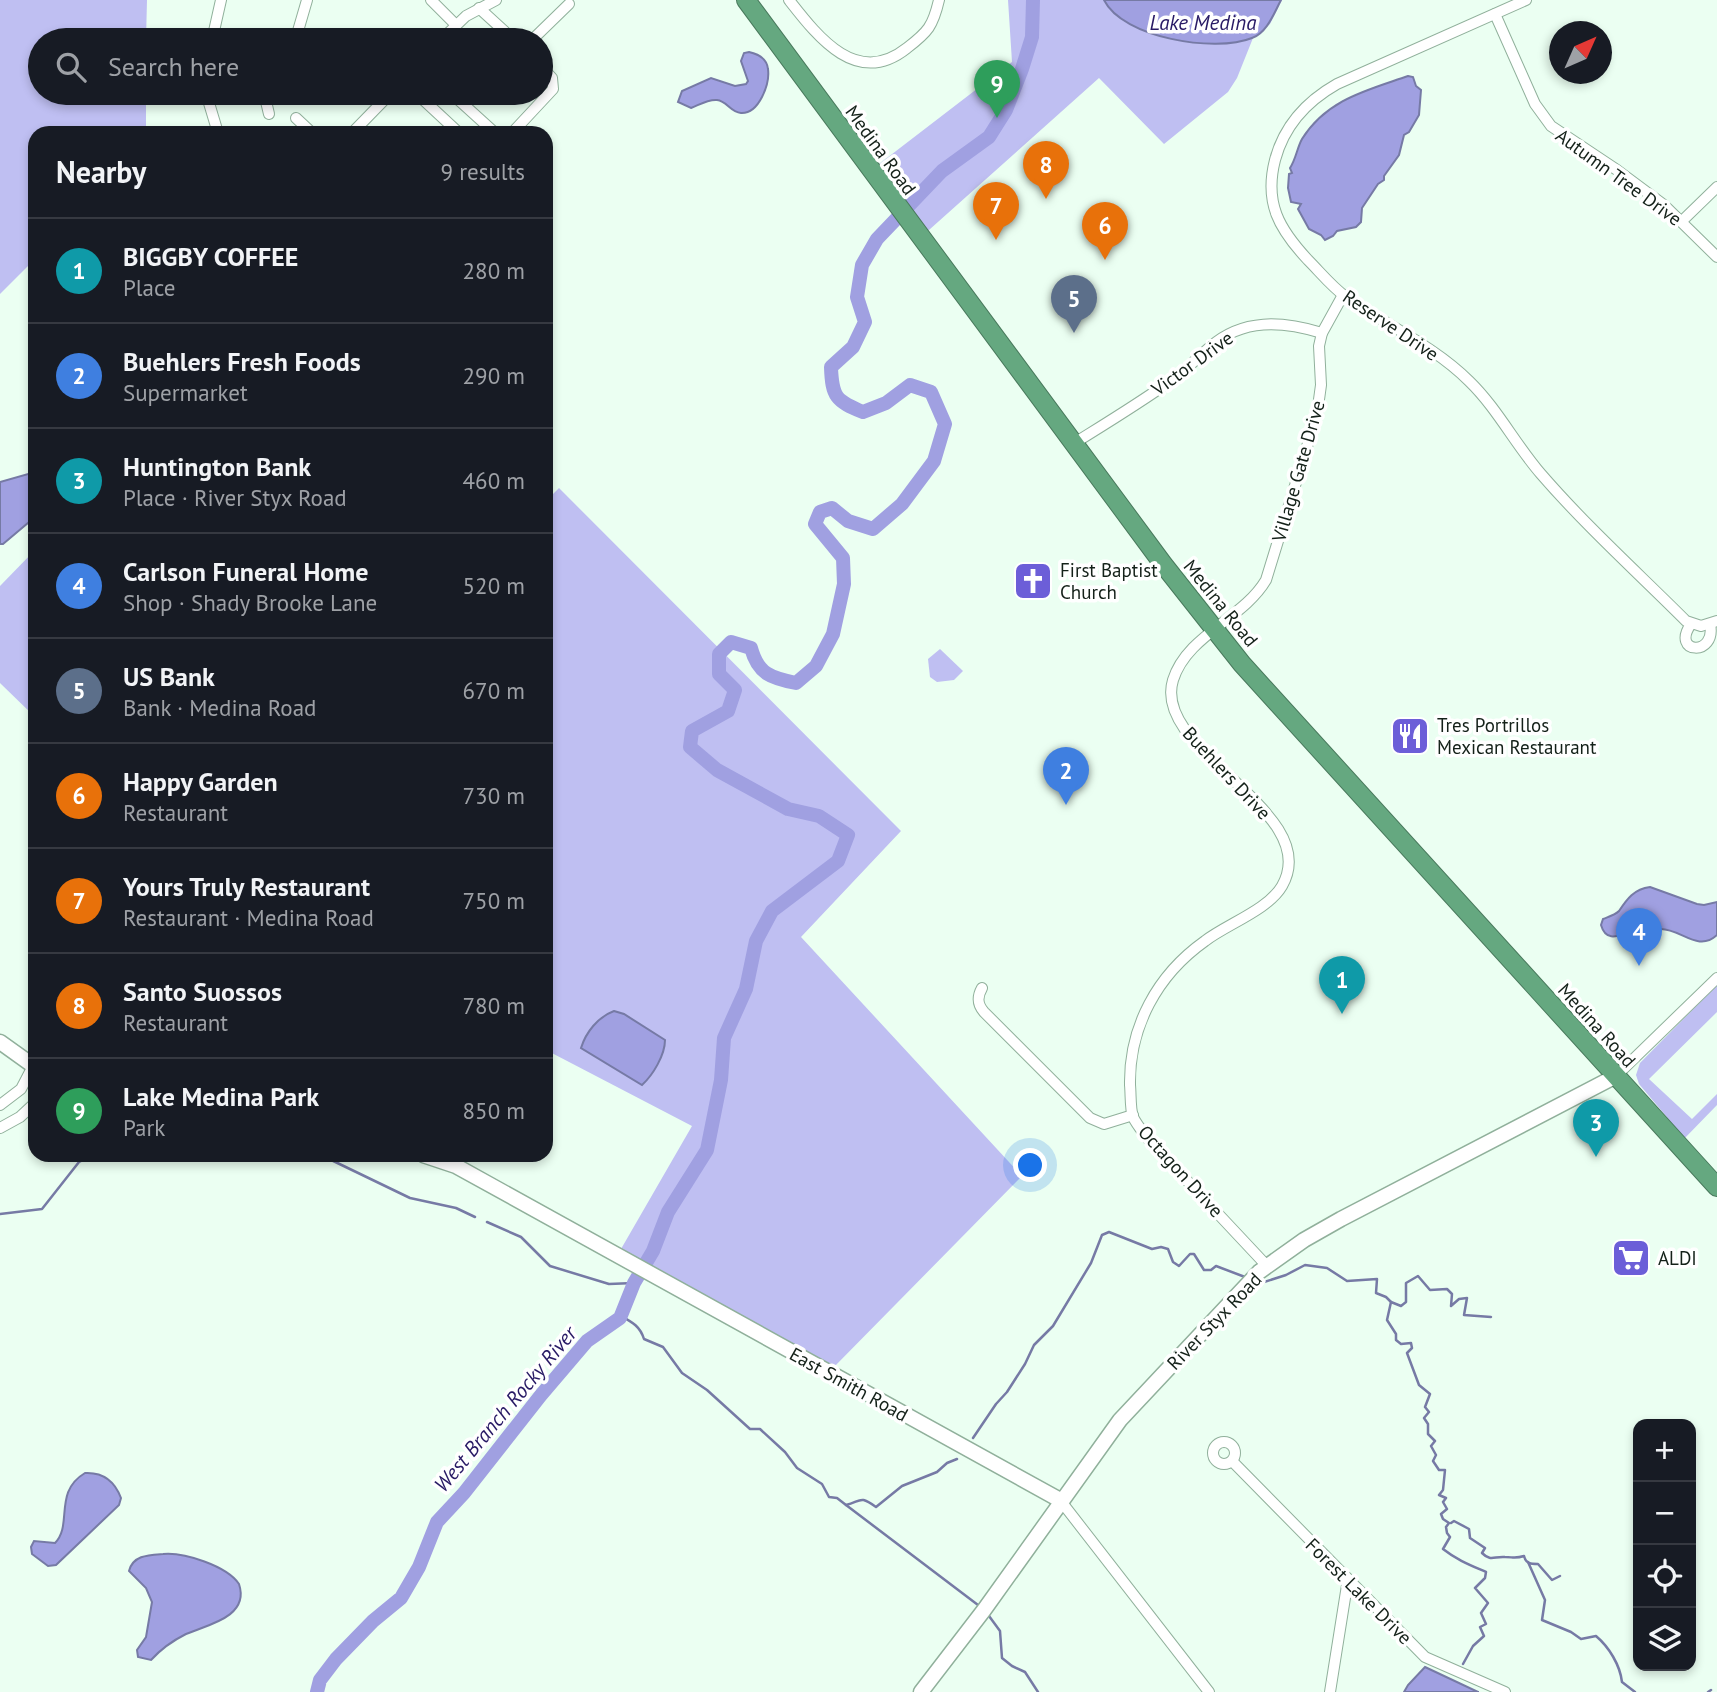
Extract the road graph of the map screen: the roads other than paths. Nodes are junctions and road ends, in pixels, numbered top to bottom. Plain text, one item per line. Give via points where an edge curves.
1 (221, 0) edge
2 (307, 0) edge
3 (431, 0) edge
4 (496, 0) edge
5 (746, 0) edge
6 (789, 0) edge
7 (939, 0) edge
8 (1526, 0) edge
9 (569, 4) dead end
10 (480, 8) junction
11 (1495, 14) junction
12 (456, 25) junction
13 (215, 28) edge
14 (300, 28) edge
15 (453, 28) edge
16 (501, 28) edge
17 (544, 28) edge
18 (210, 105) edge
19 (267, 105) edge
20 (379, 105) edge
21 (429, 105) edge
22 (465, 105) edge
23 (539, 105) edge
24 (269, 114) dead end
25 (296, 118) dead end
26 (216, 126) edge
27 (305, 126) edge
28 (359, 126) edge
29 (451, 126) edge
30 (487, 126) edge
31 (519, 126) edge
32 (1717, 187) edge
33 (1682, 221) junction
34 (1717, 257) edge
35 (1343, 295) junction
36 (1322, 332) junction
37 (1073, 444) junction
38 (1691, 624) junction
39 (1711, 624) edge
40 (1215, 630) junction
41 (1717, 978) edge
42 (982, 988) dead end
43 (0, 1042) edge
44 (28, 1063) edge
45 (1616, 1076) junction
46 (28, 1077) edge
47 (0, 1105) edge
48 (28, 1110) edge
49 (1133, 1115) junction
50 (0, 1128) edge
51 (444, 1162) edge
52 (1717, 1187) edge
53 (1268, 1266) junction
54 (1232, 1461) dead end
55 (1060, 1500) junction
56 (1348, 1580) junction
57 (921, 1692) edge
58 (1209, 1692) edge
59 (1329, 1692) edge
60 (1505, 1692) edge

1 - 13 street
2 - 14 street
3 - 12 street
4 - 10 street
5 - 37 highway, Medina Road
6 - 7 street via 819,37 838,53 860,62 898,56 934,21
8 - 11 street, Reserve Drive
9 - 17 street
10 - 12 street
10 - 16 street
11 - 33 street, Autumn Tree Drive via 1535,104 1551,126
11 - 35 street, Reserve Drive via 1325,91 1286,132 1272,178 1276,218 1290,241
12 - 15 street
18 - 26 street
19 - 24 street
20 - 28 street
21 - 29 street
22 - 30 street
23 - 31 street
25 - 27 street
32 - 33 street
33 - 34 street, Autumn Tree Drive
35 - 36 street, Village Gate Drive
35 - 38 street, Reserve Drive via 1468,380 1557,492
36 - 37 street, Victor Drive via 1276,323 1236,330 1168,383
36 - 40 street, Village Gate Drive via 1317,414 1270,570 1251,601
37 - 40 highway, Medina Road
38 - 39 street
38 - 39 street via 1687,638 1700,649 1713,639
40 - 45 highway, Medina Road
40 - 49 street, Buehlers Drive via 1178,667 1172,682 1177,717 1278,828 1289,865 1282,886 1267,902 1204,941 1160,985 1137,1031 1130,1061
41 - 45 street
42 - 49 street, Octagon Drive via 978,1002 984,1012 1090,1118 1104,1124
43 - 44 street
45 - 52 highway, Medina Road
45 - 53 street, River Styx Road via 1341,1219
46 - 47 street
48 - 50 street
49 - 53 street, Octagon Drive via 1148,1139
51 - 55 street, East Smith Road
53 - 55 street, River Styx Road via 1120,1420
54 - 56 street, Forest Lake Drive
55 - 57 street, River Styx Road
55 - 58 street, East Smith Road
56 - 59 street
56 - 60 street, Forest Lake Drive via 1425,1657

